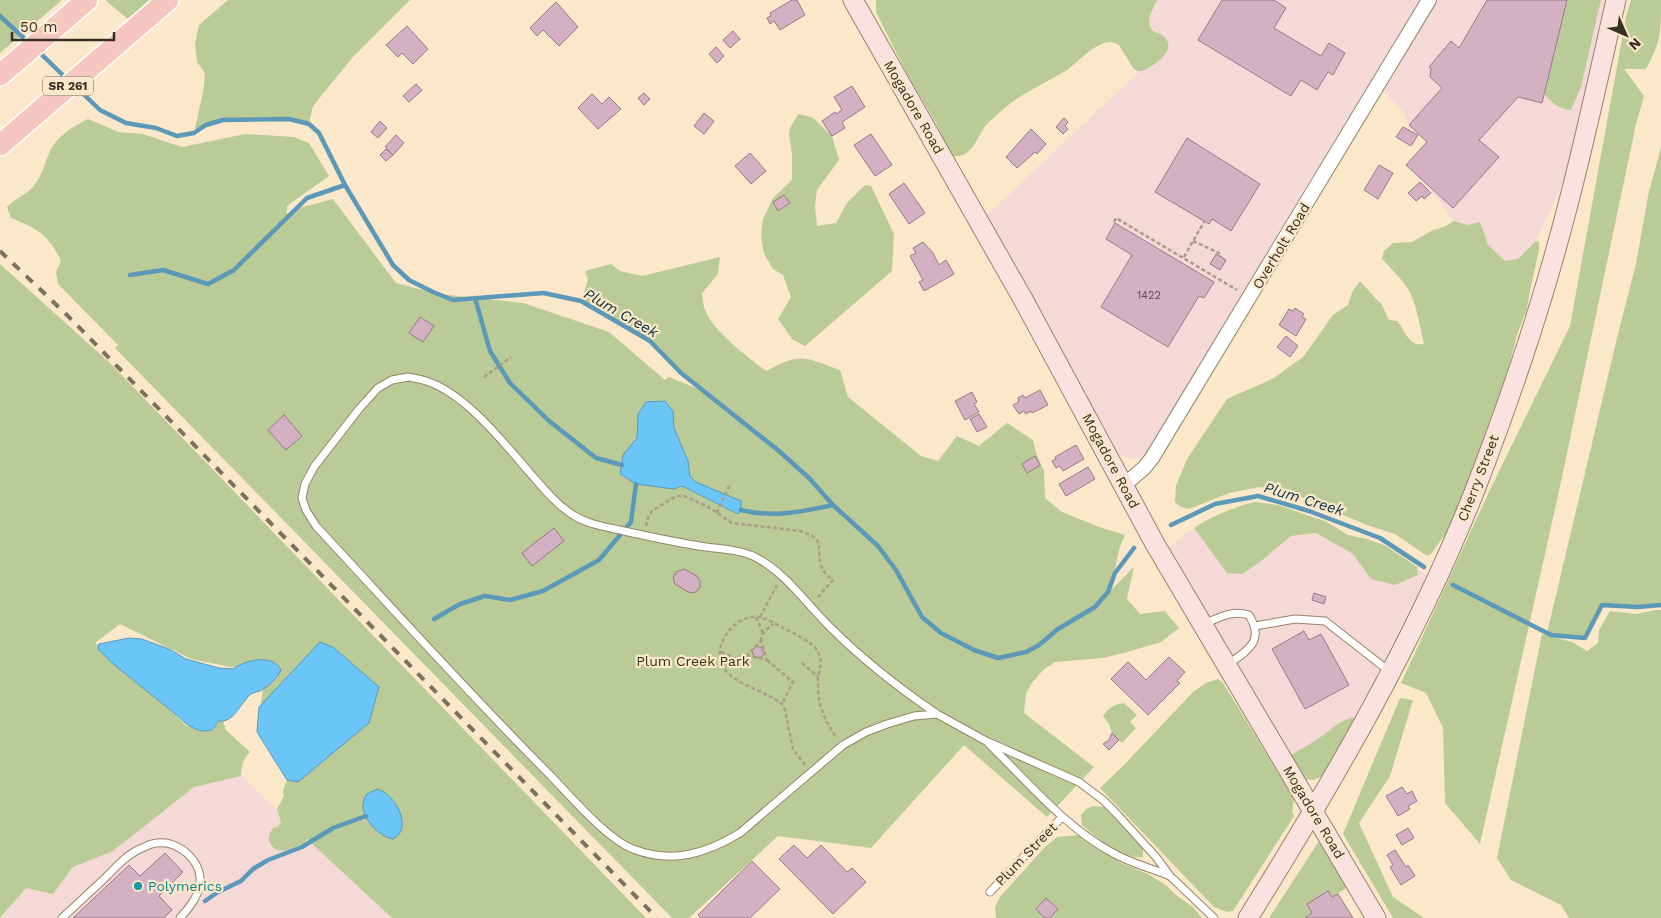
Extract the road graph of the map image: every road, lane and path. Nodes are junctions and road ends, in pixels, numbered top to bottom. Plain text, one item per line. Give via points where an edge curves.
1 (87, 0) edge
2 (168, 0) edge
3 (853, 0) edge
4 (1429, 0) edge
5 (1616, 0) edge
6 (0, 75) edge
7 (0, 145) edge
8 (1114, 222) dead end
9 (1204, 222) dead end
10 (1193, 241) junction
11 (1221, 257) dead end
12 (1184, 258) junction
13 (1237, 290) dead end
14 (511, 357) dead end
15 (484, 378) dead end
16 (1124, 484) junction
17 (729, 486) dead end
18 (717, 513) junction
19 (644, 535) junction
20 (784, 577) junction
21 (810, 606) junction
22 (756, 617) junction
23 (760, 617) junction
24 (774, 624) junction
25 (1202, 625) junction
26 (1255, 626) junction
27 (763, 633) junction
28 (761, 641) junction
29 (720, 652) junction
30 (747, 655) junction
31 (733, 658) junction
32 (767, 660) junction
33 (802, 663) dead end
34 (1226, 665) junction
35 (723, 666) junction
36 (1391, 672) junction
37 (818, 677) junction
38 (782, 704) junction
39 (937, 714) junction
40 (986, 741) junction
41 (843, 745) junction
42 (810, 773) junction
43 (1314, 812) junction
44 (1062, 817) junction
45 (1170, 876) junction
46 (990, 892) dead end
47 (62, 918) edge
48 (180, 918) edge
49 (1214, 918) edge
50 (1248, 918) edge
51 (1376, 918) edge

1 - 6 main road
2 - 7 main road, SR 261
3 - 16 street, Mogadore Road
4 - 16 street, Overholt Road via 1152,458
5 - 36 street, Cherry Street via 1571,193 1528,342 1468,506
8 - 12 path via 1116,218
9 - 10 path
10 - 11 path via 1221,254
10 - 12 path
12 - 13 path
14 - 15 path
16 - 25 street, Mogadore Road
17 - 18 path
18 - 19 path via 693,499 676,496 652,511
18 - 21 path via 732,523 800,530 816,538 822,567 833,580
19 - 20 lane via 756,557
19 - 42 lane via 592,524 556,504 462,402 426,381 408,378 392,380 378,388 359,409 314,467 302,498 316,526 497,722 620,842 633,849 668,856 704,852 740,833
20 - 21 lane
20 - 23 path
21 - 39 lane via 856,653
22 - 23 path
22 - 27 path
22 - 29 path via 739,621 732,627 722,642
23 - 24 path
24 - 27 path
24 - 37 path via 812,645 822,664
25 - 26 lane via 1238,612 1249,615
25 - 34 street, Mogadore Road
26 - 34 lane via 1255,639 1248,650
26 - 36 lane via 1295,619 1324,620
27 - 28 path
28 - 30 path
28 - 32 path
29 - 31 path
29 - 35 path
30 - 31 path
30 - 32 path
31 - 35 path
32 - 38 path via 793,682
33 - 37 path
34 - 43 street, Mogadore Road
35 - 38 path via 733,676
36 - 43 street, Cherry Street
37 - 41 path via 823,717
38 - 42 path via 793,749
39 - 40 lane
39 - 41 lane via 914,716 887,724
40 - 44 lane
40 - 45 lane via 1079,782 1116,813
41 - 42 lane
43 - 50 street, Cherry Street
43 - 51 street, Mogadore Road
44 - 45 lane via 1114,854
44 - 46 lane, Plum Street
45 - 49 lane
47 - 48 lane via 125,858 157,843 182,849 198,868 198,892

